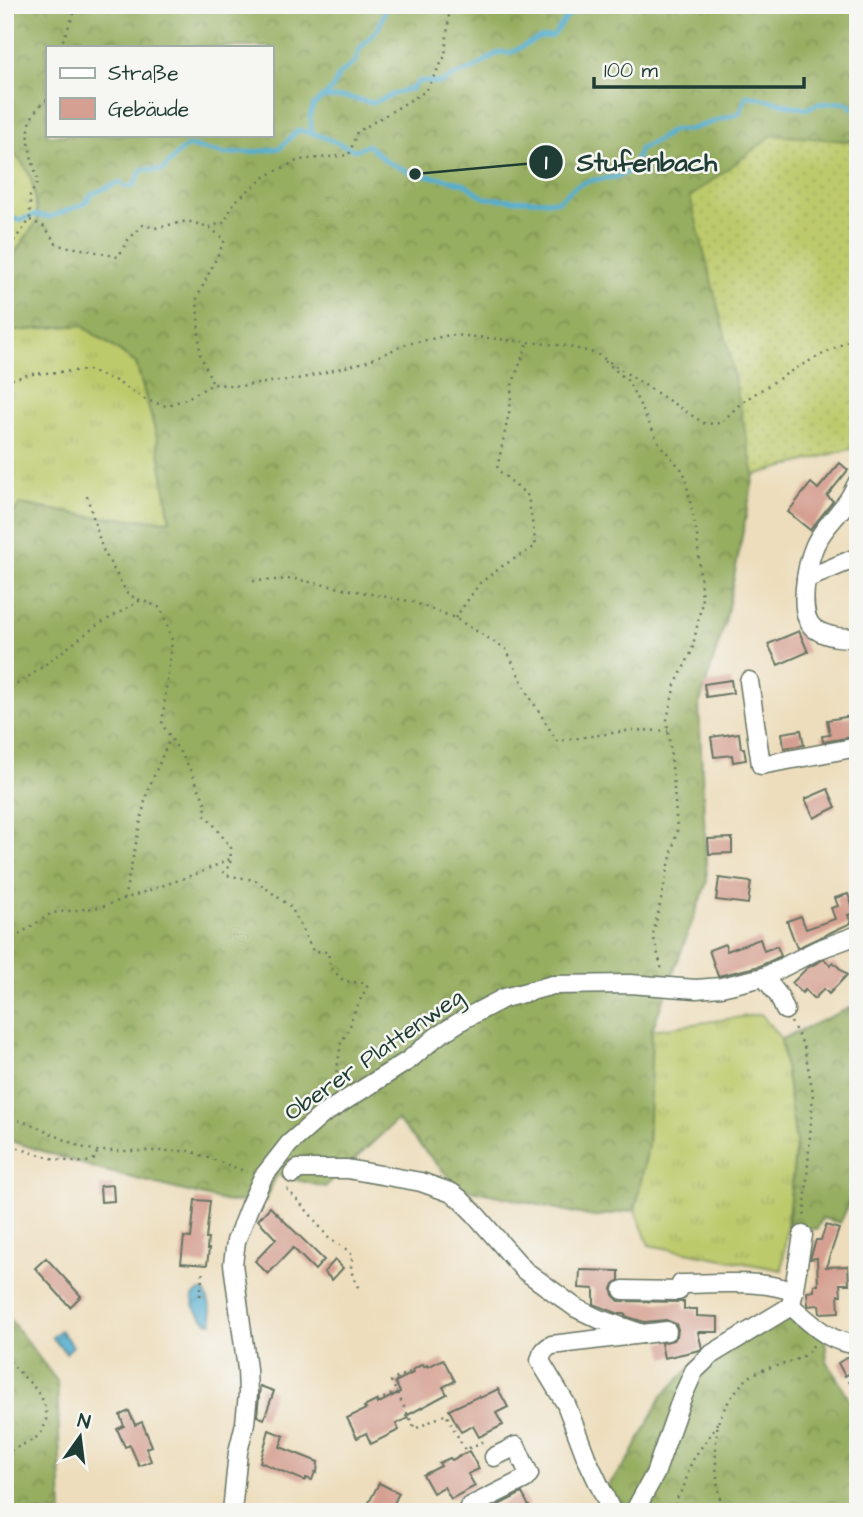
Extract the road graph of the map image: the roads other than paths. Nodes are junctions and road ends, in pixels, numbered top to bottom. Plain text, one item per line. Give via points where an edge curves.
1 (858, 482) edge
2 (858, 557) edge
3 (806, 579) junction
4 (858, 637) edge
5 (749, 681) dead end
6 (858, 747) edge
7 (858, 935) edge
8 (764, 977) junction
9 (785, 1010) road end
10 (288, 1180) road end
11 (803, 1235) road end
12 (623, 1290) dead end
13 (792, 1299) junction
14 (667, 1331) dead end
15 (643, 1334) junction
16 (858, 1345) edge
17 (494, 1457) road end
18 (232, 1512) edge
19 (467, 1512) edge
20 (612, 1512) edge
21 (634, 1512) edge

1 - 3 street via 815,544
2 - 3 street
3 - 4 street via 809,623 834,637
5 - 6 street via 761,765
7 - 8 street, Oberer Plattenweg
8 - 9 street
8 - 18 street, Oberer Plattenweg via 696,989 553,985 504,998 436,1037 409,1060 322,1115 289,1144 263,1177 236,1241 233,1264 248,1394
10 - 15 street via 298,1169 347,1169 421,1182 452,1193 524,1270 576,1308
11 - 13 street
12 - 13 street via 755,1284 782,1287
13 - 16 street via 821,1332 838,1342
13 - 21 street via 694,1371 655,1474
14 - 15 street
15 - 20 street via 552,1345 544,1349 540,1361 566,1404
17 - 19 street via 516,1446 529,1474 468,1507

